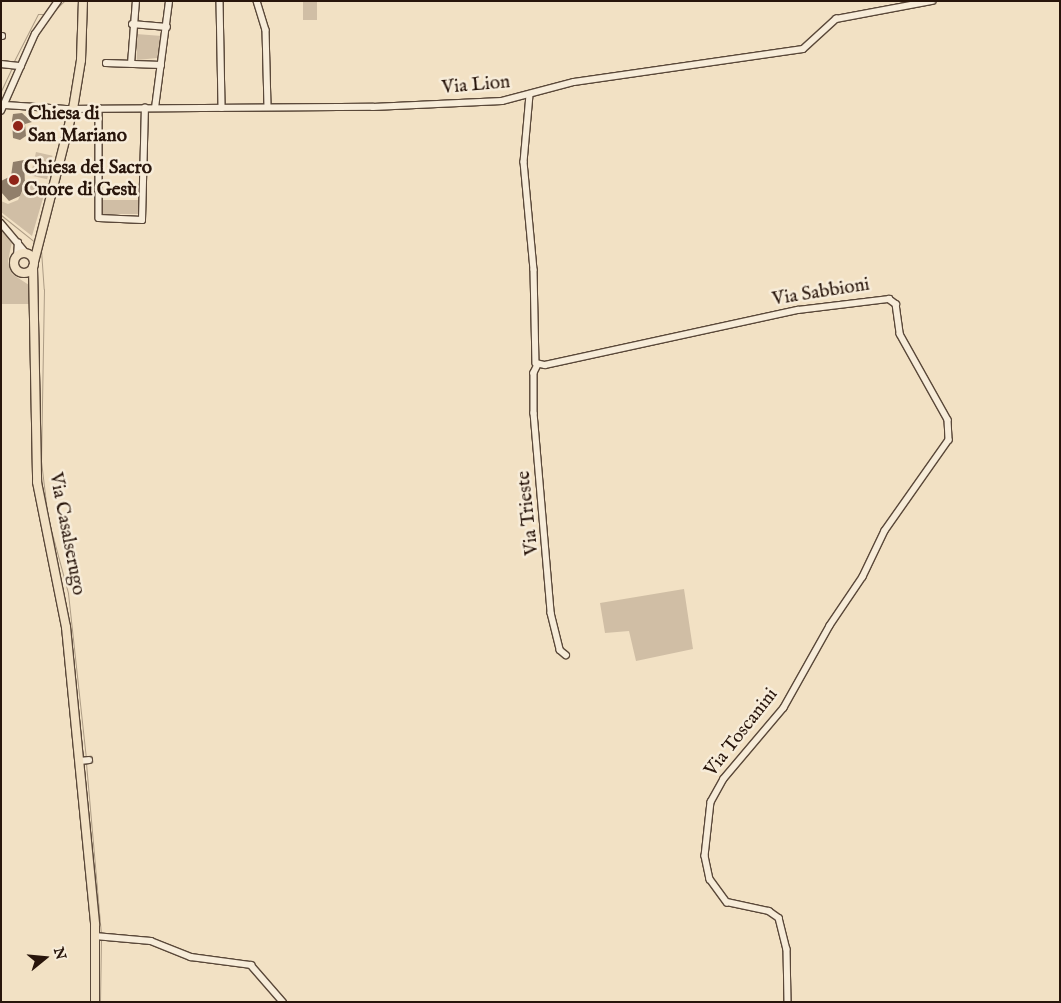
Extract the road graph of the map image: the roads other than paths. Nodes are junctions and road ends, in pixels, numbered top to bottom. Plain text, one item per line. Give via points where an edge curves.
1 (58, 1) edge
2 (83, 1) edge
3 (136, 1) edge
4 (169, 1) edge
5 (220, 1) edge
6 (257, 1) edge
7 (932, 1) edge
8 (132, 24) junction
9 (167, 27) junction
10 (106, 63) dead end
11 (1, 64) edge
12 (131, 64) junction
13 (16, 65) junction
14 (161, 65) junction
15 (530, 95) junction
16 (5, 105) junction
17 (268, 107) junction
18 (98, 108) junction
19 (145, 108) junction
20 (155, 108) junction
21 (222, 108) junction
22 (73, 109) junction
23 (1, 111) edge
24 (1, 223) edge
25 (18, 243) junction
26 (38, 246) junction
27 (28, 254) junction
28 (17, 257) junction
29 (34, 264) junction
30 (24, 273) junction
31 (33, 282) junction
32 (537, 364) junction
33 (848, 599) joint
34 (566, 655) dead end
35 (96, 936) junction
36 (95, 1002) edge
37 (283, 1002) edge
38 (788, 1002) edge

1 - 13 street
2 - 22 main road, Via Casalserugo via 81,60
3 - 8 street
4 - 9 street
5 - 21 street
6 - 17 street via 266,30
7 - 15 street, Via Lion via 844,16 803,49 574,82
8 - 9 street
8 - 12 street
9 - 14 street
10 - 12 street
11 - 13 street
12 - 14 street
13 - 16 street
14 - 20 street
15 - 17 street, Via Lion via 463,103
15 - 32 street, Via Trieste via 524,162 534,270
16 - 22 street, Via Lion
16 - 23 street
17 - 21 street, Via Lion
18 - 19 street, Via Lion
18 - 19 street via 99,218 142,220
18 - 22 street, Via Lion
19 - 20 street, Via Lion
20 - 21 street, Via Lion
22 - 26 main road, Via Casalserugo
24 - 25 street
25 - 27 street
25 - 28 street
26 - 27 main road
26 - 29 main road, Via Casalserugo
27 - 28 main road
27 - 29 main road
28 - 30 main road via 15,267
29 - 30 main road
29 - 31 main road, Via Casalserugo
30 - 31 main road
31 - 35 main road, Via Casalserugo via 37,482 64,609 84,761
32 - 33 street, Via Sabbioni via 798,310 893,301 900,334 948,420 950,435 885,530
32 - 34 street, Via Trieste via 534,372 534,413 552,613 560,650
33 - 38 street, Via Toscanini via 784,708 716,789 711,802 704,856 710,879 727,902 769,911 779,918 787,949
35 - 36 main road, Via Casalserugo
35 - 37 street via 158,942 191,957 251,965

